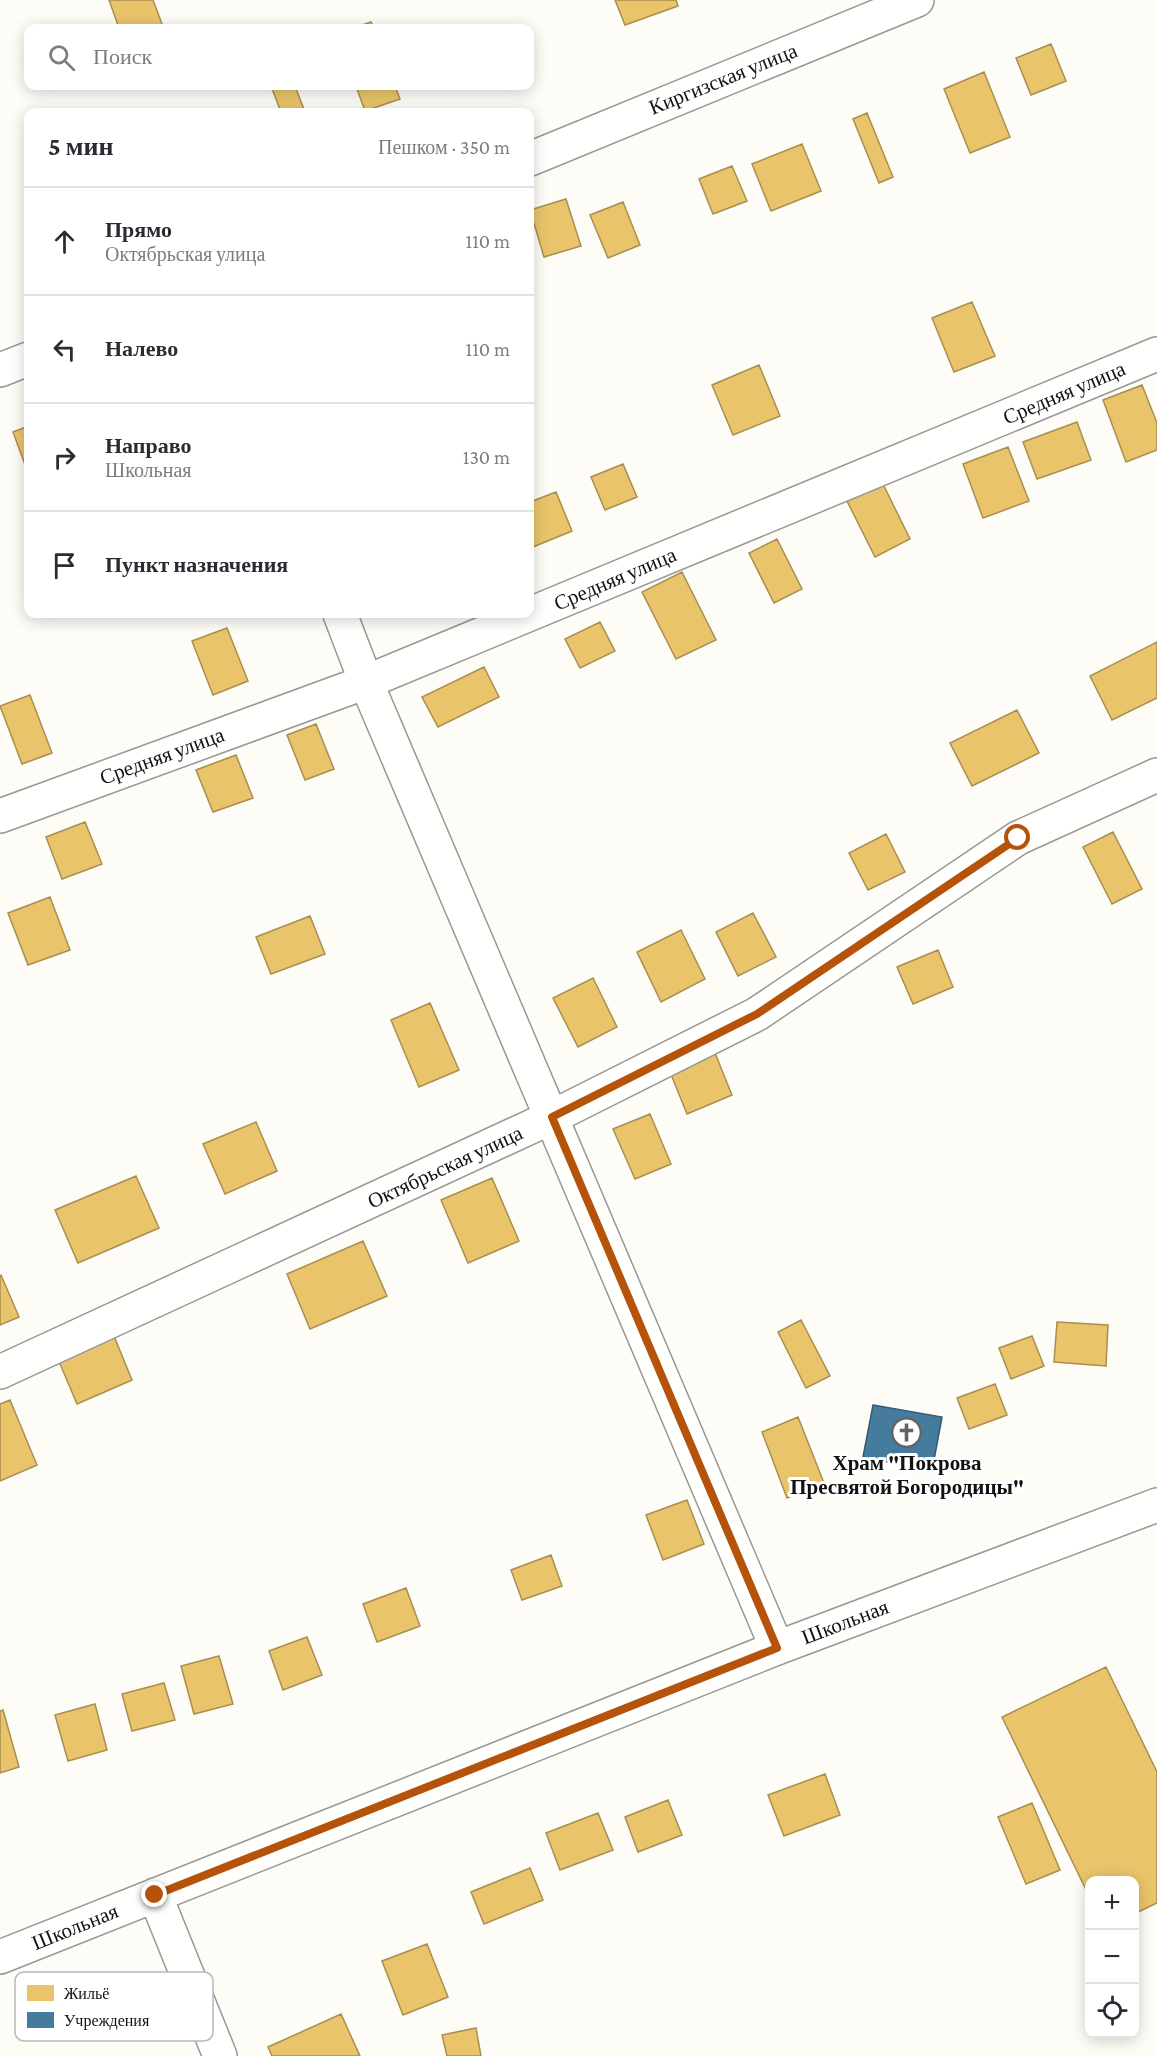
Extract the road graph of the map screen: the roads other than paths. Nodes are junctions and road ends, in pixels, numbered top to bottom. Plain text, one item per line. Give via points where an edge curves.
1 (917, 0) edge
2 (534, 157) edge
3 (1157, 354) edge
4 (24, 361) edge
5 (0, 370) edge
6 (534, 612) edge
7 (342, 618) edge
8 (520, 618) edge
9 (366, 682) junction
10 (1157, 775) edge
11 (0, 816) edge
12 (552, 1117) junction
13 (0, 1372) edge
14 (1157, 1505) edge
15 (777, 1648) junction
16 (155, 1895) junction
17 (0, 1957) edge
18 (186, 1972) edge
19 (213, 2039) edge
20 (220, 2056) edge

1 - 2 street, Киргизская улица
3 - 6 street, Средняя улица
4 - 5 street
7 - 9 street
8 - 9 street, Средняя улица
9 - 11 street, Средняя улица
9 - 12 street
10 - 12 street, Октябрьская улица via 1018,838 757,1014
12 - 13 street, Октябрьская улица
12 - 15 street
14 - 15 street, Школьная
15 - 16 street, Школьная
16 - 17 street, Школьная
16 - 18 street
19 - 20 street

